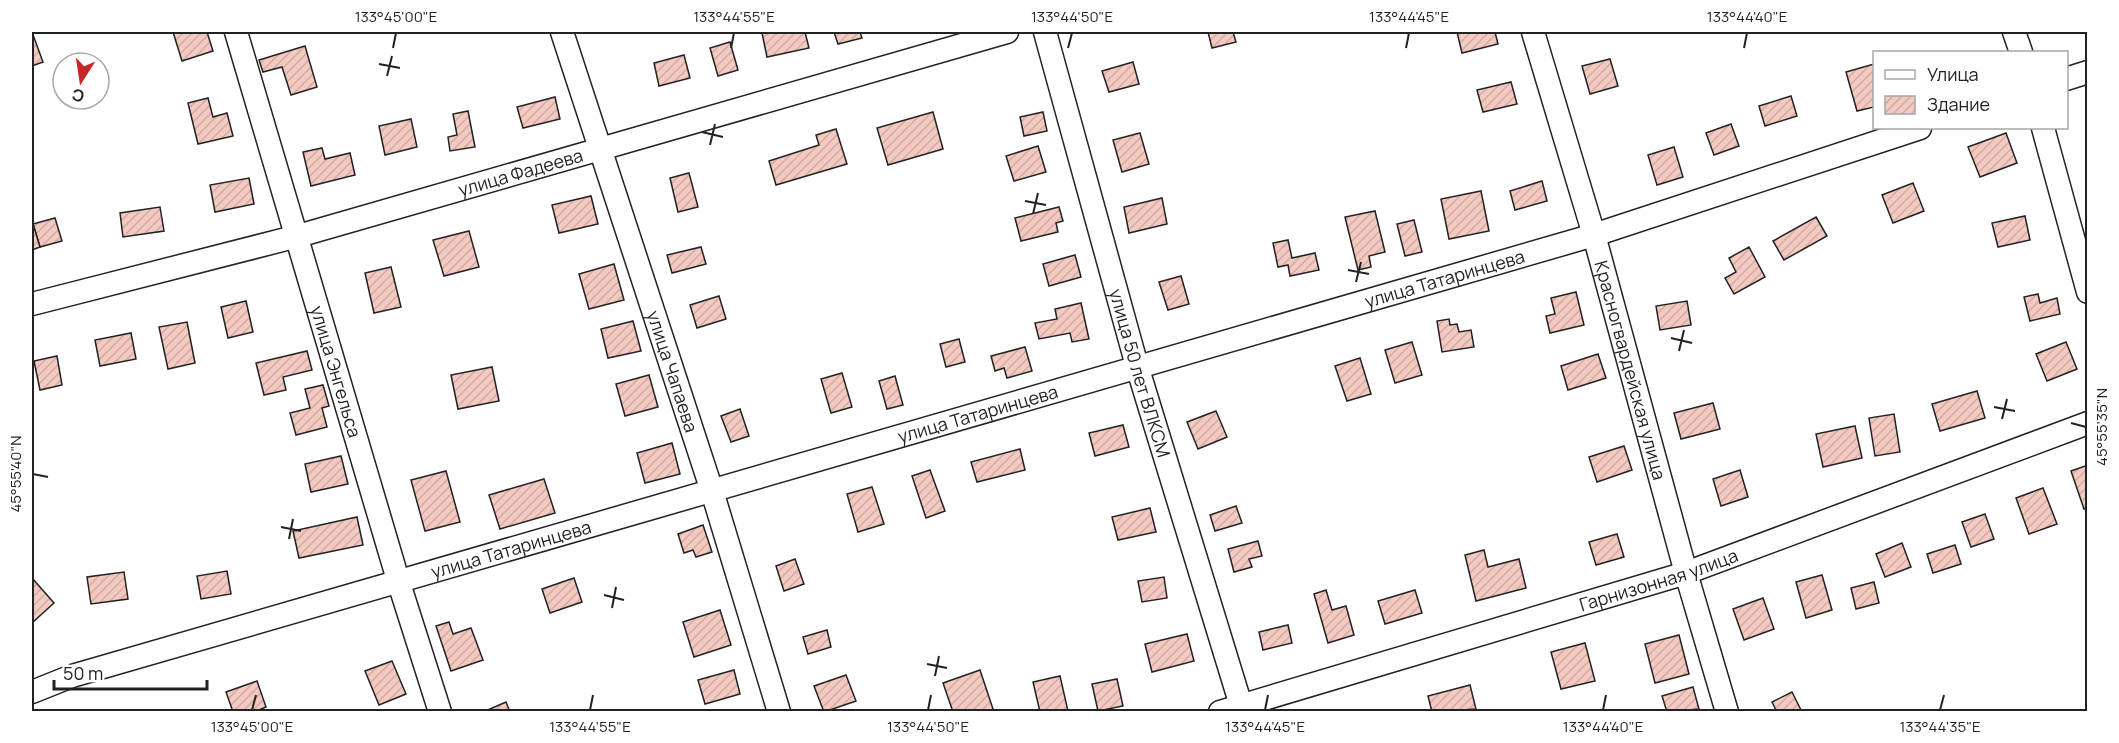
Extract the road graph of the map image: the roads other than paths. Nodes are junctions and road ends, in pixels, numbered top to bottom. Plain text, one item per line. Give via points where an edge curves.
1 (236, 32) edge
2 (562, 32) edge
3 (1007, 32) edge
4 (1044, 32) edge
5 (1533, 32) edge
6 (2014, 32) edge
7 (2021, 51) edge
8 (2088, 72) edge
9 (2068, 79) edge
10 (1917, 129) edge
11 (2043, 129) edge
12 (599, 149) junction
13 (1594, 235) junction
14 (298, 236) junction
15 (2088, 292) edge
16 (32, 304) edge
17 (1137, 366) junction
18 (2088, 423) edge
19 (712, 491) junction
20 (1686, 573) junction
21 (398, 580) junction
22 (32, 692) edge
23 (1234, 709) edge
24 (440, 711) edge
25 (780, 711) edge
26 (1727, 711) edge

1 - 14 street, улица Энгельса
2 - 12 street, улица Чапаева
3 - 12 street, улица Фадеева
4 - 17 street, улица 50 лет ВЛКСМ
5 - 13 street, Красногвардейская улица
6 - 7 street
8 - 9 street
10 - 13 street, улица Татаринцева
11 - 15 street
12 - 14 street, улица Фадеева
12 - 19 street, улица Чапаева
13 - 17 street, улица Татаринцева
13 - 20 street, Красногвардейская улица
14 - 16 street, улица Фадеева
14 - 21 street, улица Энгельса
17 - 19 street, улица Татаринцева
17 - 23 street, улица 50 лет ВЛКСМ
18 - 20 street, Гарнизонная улица
19 - 21 street, улица Татаринцева
19 - 25 street, улица Чапаева
20 - 23 street, Гарнизонная улица
20 - 26 street, Красногвардейская улица
21 - 22 street, улица Татаринцева via 72,676
21 - 24 street, улица Энгельса

